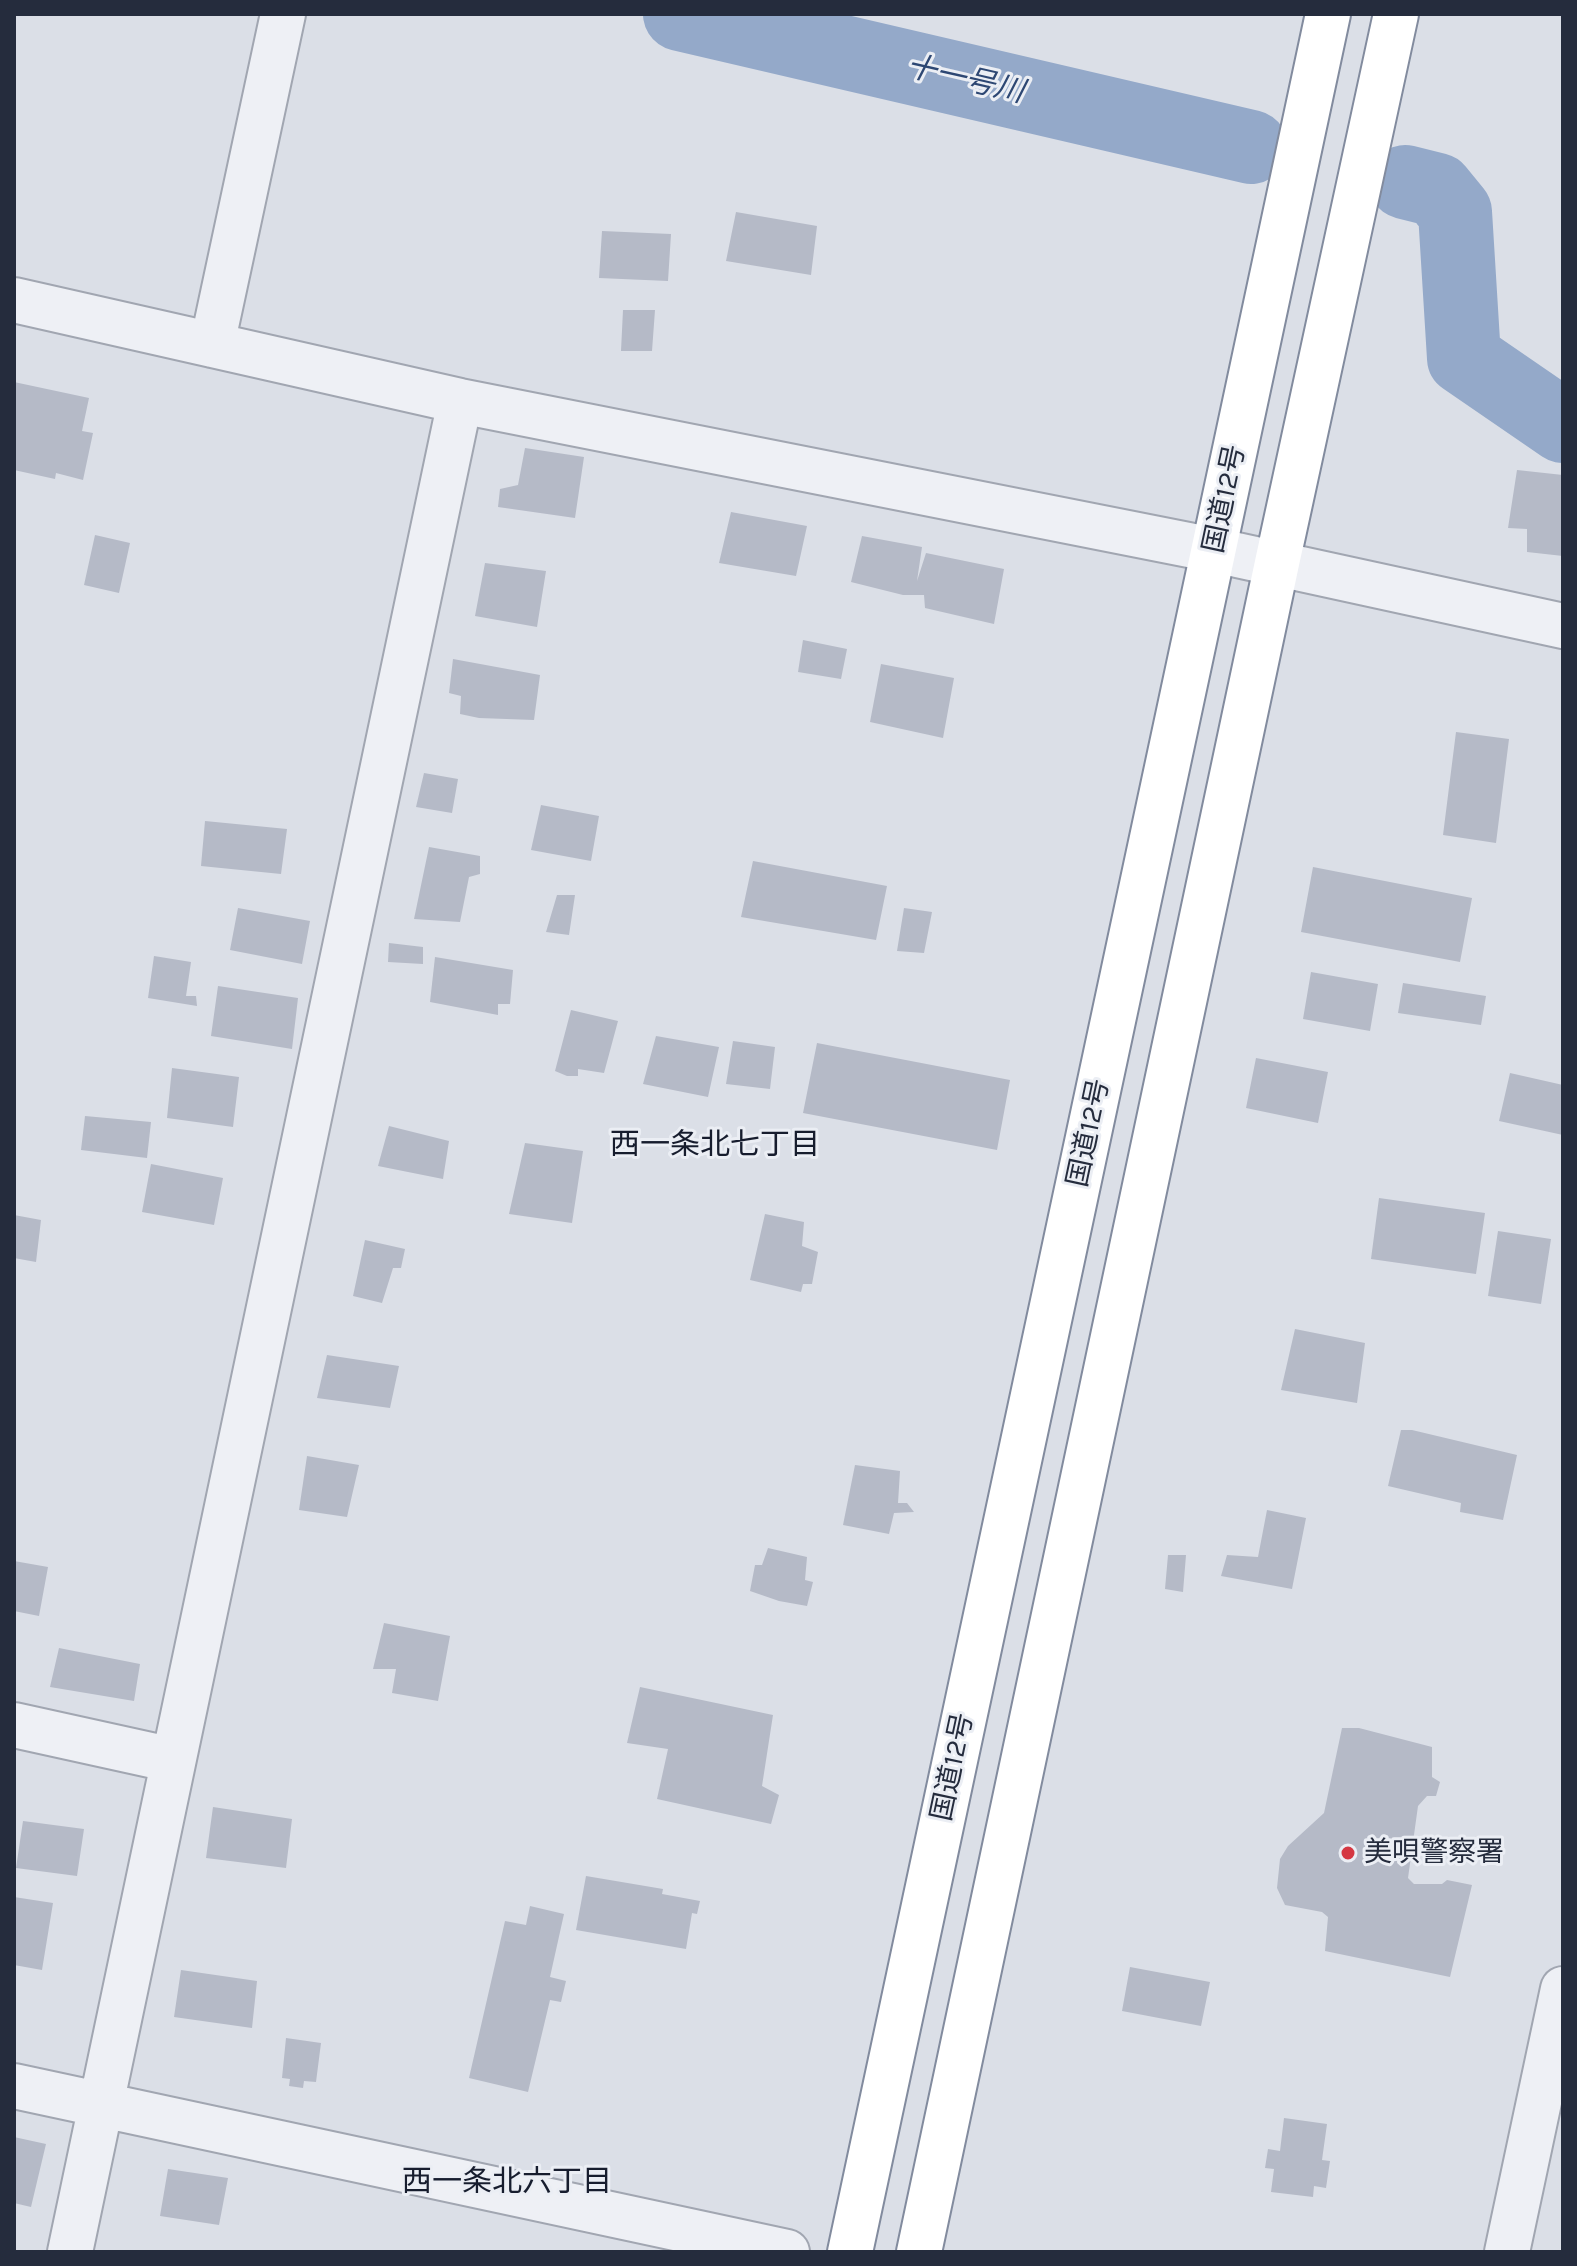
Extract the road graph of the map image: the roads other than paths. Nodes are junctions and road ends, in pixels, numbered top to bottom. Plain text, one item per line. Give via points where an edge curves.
1 (283, 14) edge
2 (1328, 14) edge
3 (1396, 14) edge
4 (14, 300) edge
5 (212, 345) junction
6 (460, 401) junction
7 (1214, 550) junction
8 (1277, 563) junction
9 (1563, 626) edge
10 (14, 1725) edge
11 (173, 1760) junction
12 (1563, 1989) edge
13 (14, 2086) edge
14 (102, 2105) junction
15 (70, 2252) edge
16 (787, 2252) edge
17 (850, 2252) edge
18 (919, 2252) edge
19 (1507, 2252) edge

1 - 5 street
2 - 7 highway, 国道12号
3 - 8 highway
4 - 5 street
5 - 6 street
6 - 7 street
6 - 11 street
7 - 8 street
7 - 17 highway, 国道12号
8 - 9 street
8 - 18 highway
10 - 11 street
11 - 14 street
12 - 19 street
13 - 14 street
14 - 15 street
14 - 16 street

